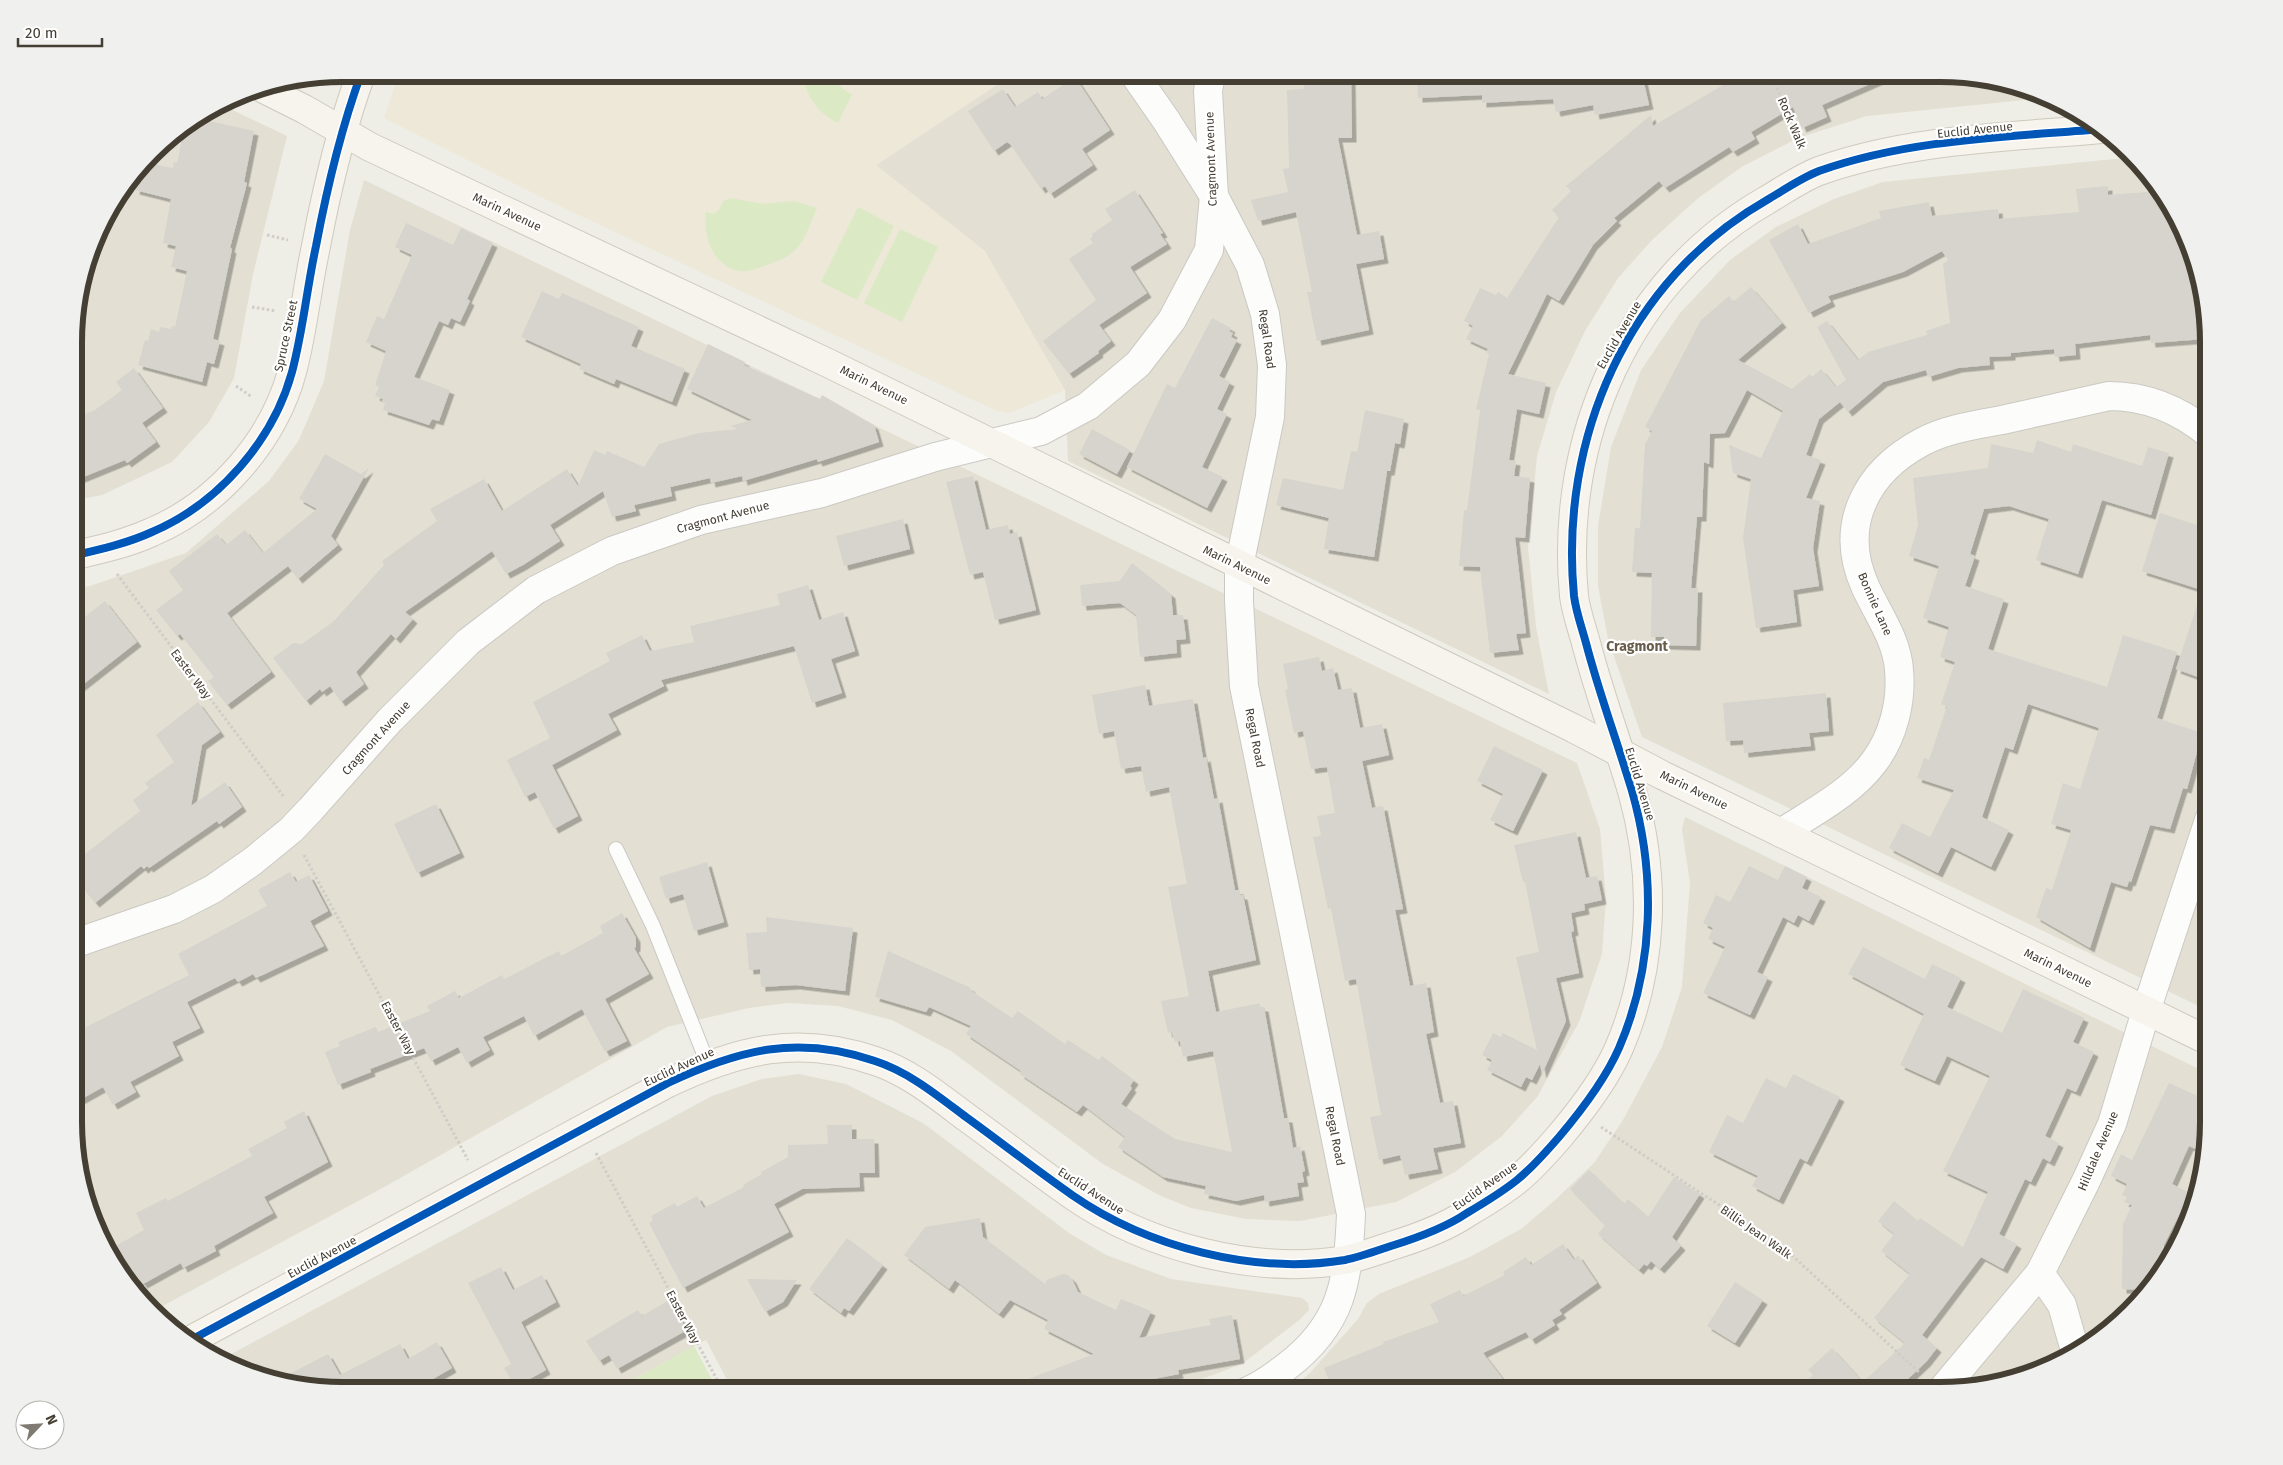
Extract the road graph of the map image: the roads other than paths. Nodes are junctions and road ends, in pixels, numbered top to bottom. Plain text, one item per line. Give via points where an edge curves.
1 (359, 82) edge
2 (1140, 82) edge
3 (1210, 82) edge
4 (271, 92) edge
5 (2091, 130) edge
6 (344, 132) junction
7 (1214, 196) junction
8 (2200, 428) edge
9 (992, 443) junction
10 (82, 553) edge
11 (1239, 566) junction
12 (1618, 752) junction
13 (1781, 833) junction
14 (2200, 847) edge
15 (616, 849) dead end
16 (82, 941) edge
17 (2146, 1011) junction
18 (2200, 1037) edge
19 (708, 1064) junction
20 (1349, 1259) junction
21 (2040, 1273) junction
22 (196, 1337) edge
23 (2074, 1346) edge
24 (1266, 1382) edge
25 (1937, 1382) edge

1 - 6 street, Spruce Street
2 - 7 street, Regal Road
3 - 7 street, Cragmont Avenue
4 - 6 street, Marin Avenue
5 - 12 street, Euclid Avenue via 1946,144 1876,155 1814,173 1742,214 1692,255 1654,298 1616,358 1599,396 1586,438 1573,525 1574,601
6 - 9 street, Marin Avenue
6 - 10 street, Spruce Street via 323,213 292,372 276,414 259,444 230,478 177,519 133,539
7 - 9 street, Cragmont Avenue via 1209,250 1172,320 1138,364 1088,406 1041,431
7 - 11 street, Regal Road via 1250,265 1265,314 1272,366 1270,417
8 - 13 street, Bonnie Lane via 2153,401 2109,396 1956,429 1923,442 1892,462 1869,486 1856,517 1855,557 1890,636 1900,669 1899,702 1888,738 1874,762 1855,783
9 - 11 street, Marin Avenue
9 - 16 street, Cragmont Avenue via 935,457 822,493 701,520 612,551 536,590 468,642 390,720 303,818 254,860 213,889 174,909
11 - 12 street, Marin Avenue
11 - 20 street, Regal Road via 1244,686 1351,1214
12 - 13 street, Marin Avenue
12 - 20 street, Euclid Avenue via 1642,830 1650,893 1645,951 1635,1003 1618,1053 1580,1112 1518,1180 1459,1219 1412,1239
13 - 17 street, Marin Avenue
14 - 17 street, Hilldale Avenue
15 - 19 lane via 653,926
17 - 18 street, Marin Avenue
17 - 21 street, Hilldale Avenue via 2112,1124
19 - 20 street, Euclid Avenue via 783,1047 831,1050 878,1062 924,1085 1077,1198 1126,1227 1184,1249 1246,1260 1313,1263
19 - 22 street, Euclid Avenue
20 - 24 street, Regal Road via 1342,1293 1332,1318 1297,1359
21 - 23 street via 2062,1305
21 - 25 street, Hilldale Avenue

